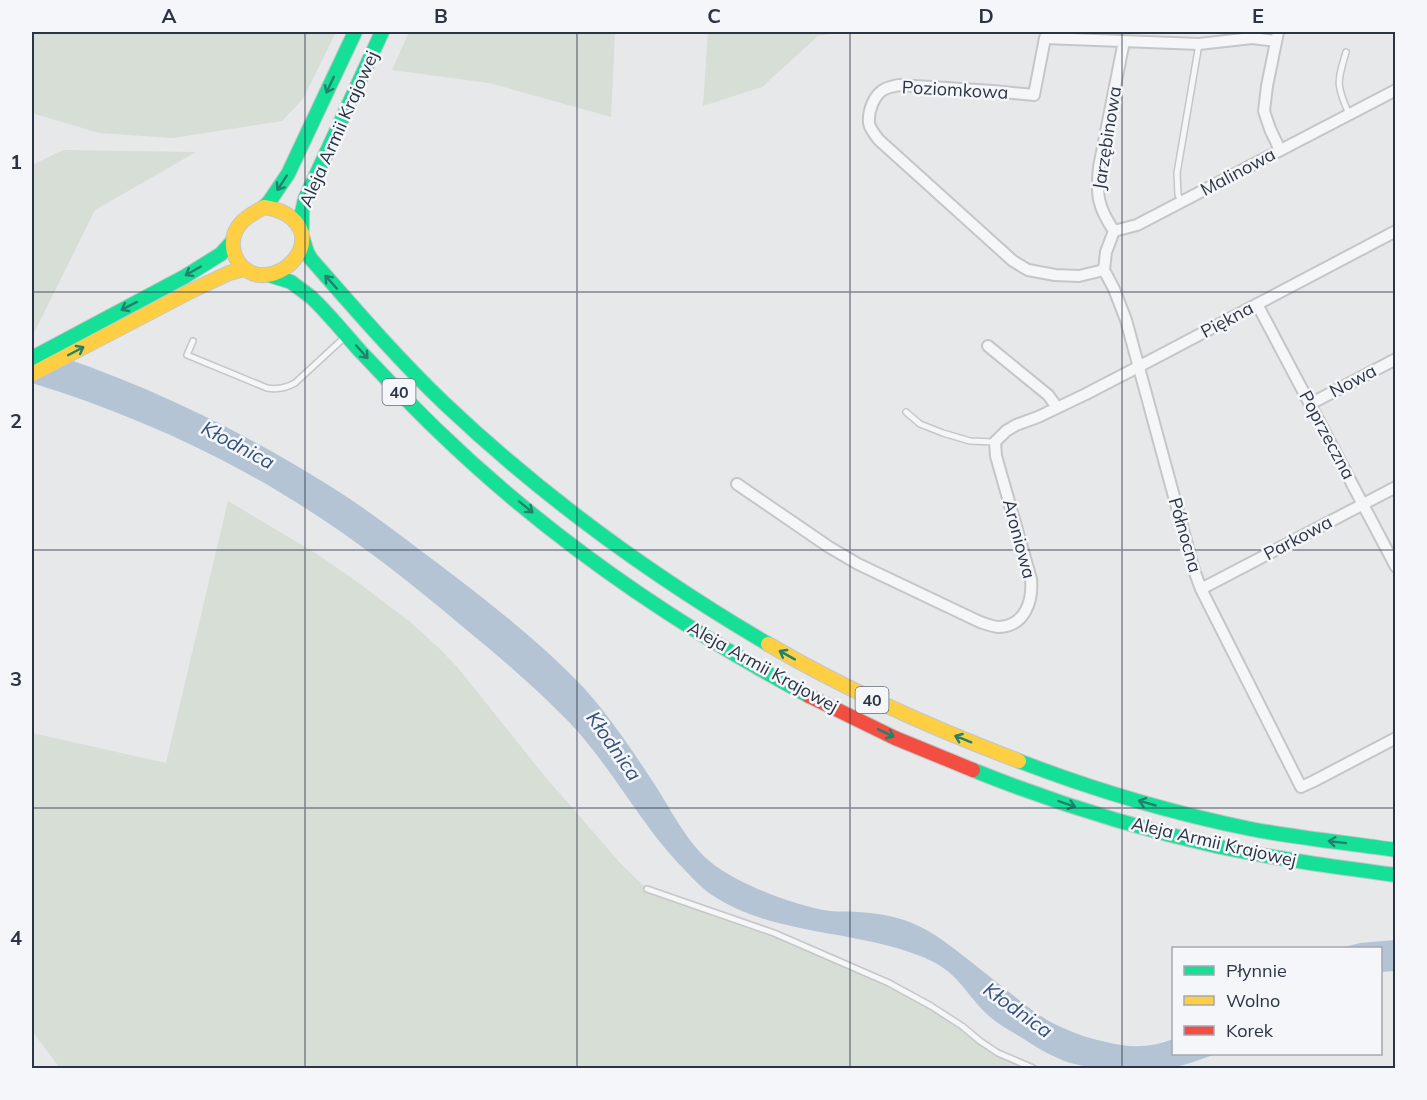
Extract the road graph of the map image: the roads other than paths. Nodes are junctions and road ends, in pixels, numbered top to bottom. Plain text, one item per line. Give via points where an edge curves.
1 (355, 32) edge
2 (382, 32) edge
3 (1277, 36) edge
4 (1124, 41) junction
5 (1199, 44) junction
6 (1346, 52) dead end
7 (1395, 90) edge
8 (1349, 114) junction
9 (1280, 150) junction
10 (1182, 201) junction
11 (264, 207) junction
12 (1114, 231) junction
13 (1395, 231) edge
14 (302, 233) junction
15 (232, 242) junction
16 (244, 269) junction
17 (1104, 270) junction
18 (269, 275) junction
19 (1257, 304) junction
20 (347, 335) junction
21 (193, 340) dead end
22 (988, 346) dead end
23 (32, 358) edge
24 (1395, 359) edge
25 (1138, 368) junction
26 (32, 374) edge
27 (1310, 404) junction
28 (1057, 407) junction
29 (906, 412) dead end
30 (995, 442) junction
31 (737, 484) dead end
32 (1395, 487) edge
33 (1363, 504) junction
34 (1395, 567) edge
35 (1201, 589) junction
36 (1395, 738) edge
37 (1395, 850) edge
38 (1395, 875) edge
39 (647, 889) dead end
40 (1033, 1068) edge

1 -> 11 main road, Aleja Armii Krajowej via 288,174
2 - 14 main road, Aleja Armii Krajowej via 305,199
3 - 5 street, Poziomkowa
3 - 9 street via 1264,111
4 - 5 street, Poziomkowa
4 - 12 street, Jarzębinowa via 1097,183 1103,214
4 - 17 street, Poziomkowa via 1045,38 1034,95 899,85 880,92 869,114 870,125 879,140 1012,261 1028,270 1055,276
5 - 10 lane via 1177,172
6 - 8 lane via 1339,77 1340,93
7 - 8 street, Malinowa
8 - 9 street, Malinowa
9 - 10 street, Malinowa
10 - 12 street, Malinowa via 1137,225
11 - 14 main road, 40 via 284,213
11 - 15 main road via 240,224
12 - 17 street
13 - 19 street, Piękna
14 - 18 main road via 291,264
37 -> 14 main road, Aleja Armii Krajowej / 40 via 1234,825 1090,786 927,725 787,656 636,561 498,451 428,386 357,311 311,259
15 - 16 main road via 237,261
15 -> 23 main road via 201,267
16 - 18 main road, 40
26 -> 16 main road via 214,280
17 - 25 street, Północna via 1126,320
18 - 20 main road, Aleja Armii Krajowej / 40 via 300,288
19 - 25 street, Piękna
19 - 27 street, Poprzeczna
20 - 21 lane via 295,383 274,389 187,355
20 -> 38 main road, Aleja Armii Krajowej / 40 via 438,431 576,548 682,622 783,682 918,748 1086,810 1230,849
22 - 28 street
24 - 27 street, Nowa
25 - 28 street, Piękna
25 - 35 street, Północna
27 - 33 street, Poprzeczna
28 - 30 street via 1016,425
29 - 30 lane via 920,424 943,433 970,441
30 - 31 street, Aroniowa via 1032,592 1023,616 1008,626 980,622 858,564
32 - 33 street, Parkowa
33 - 34 street, Poprzeczna
33 - 35 street, Parkowa
35 - 36 street, Północna via 1301,787
39 - 40 lane via 774,933 889,983 931,1006 999,1053

